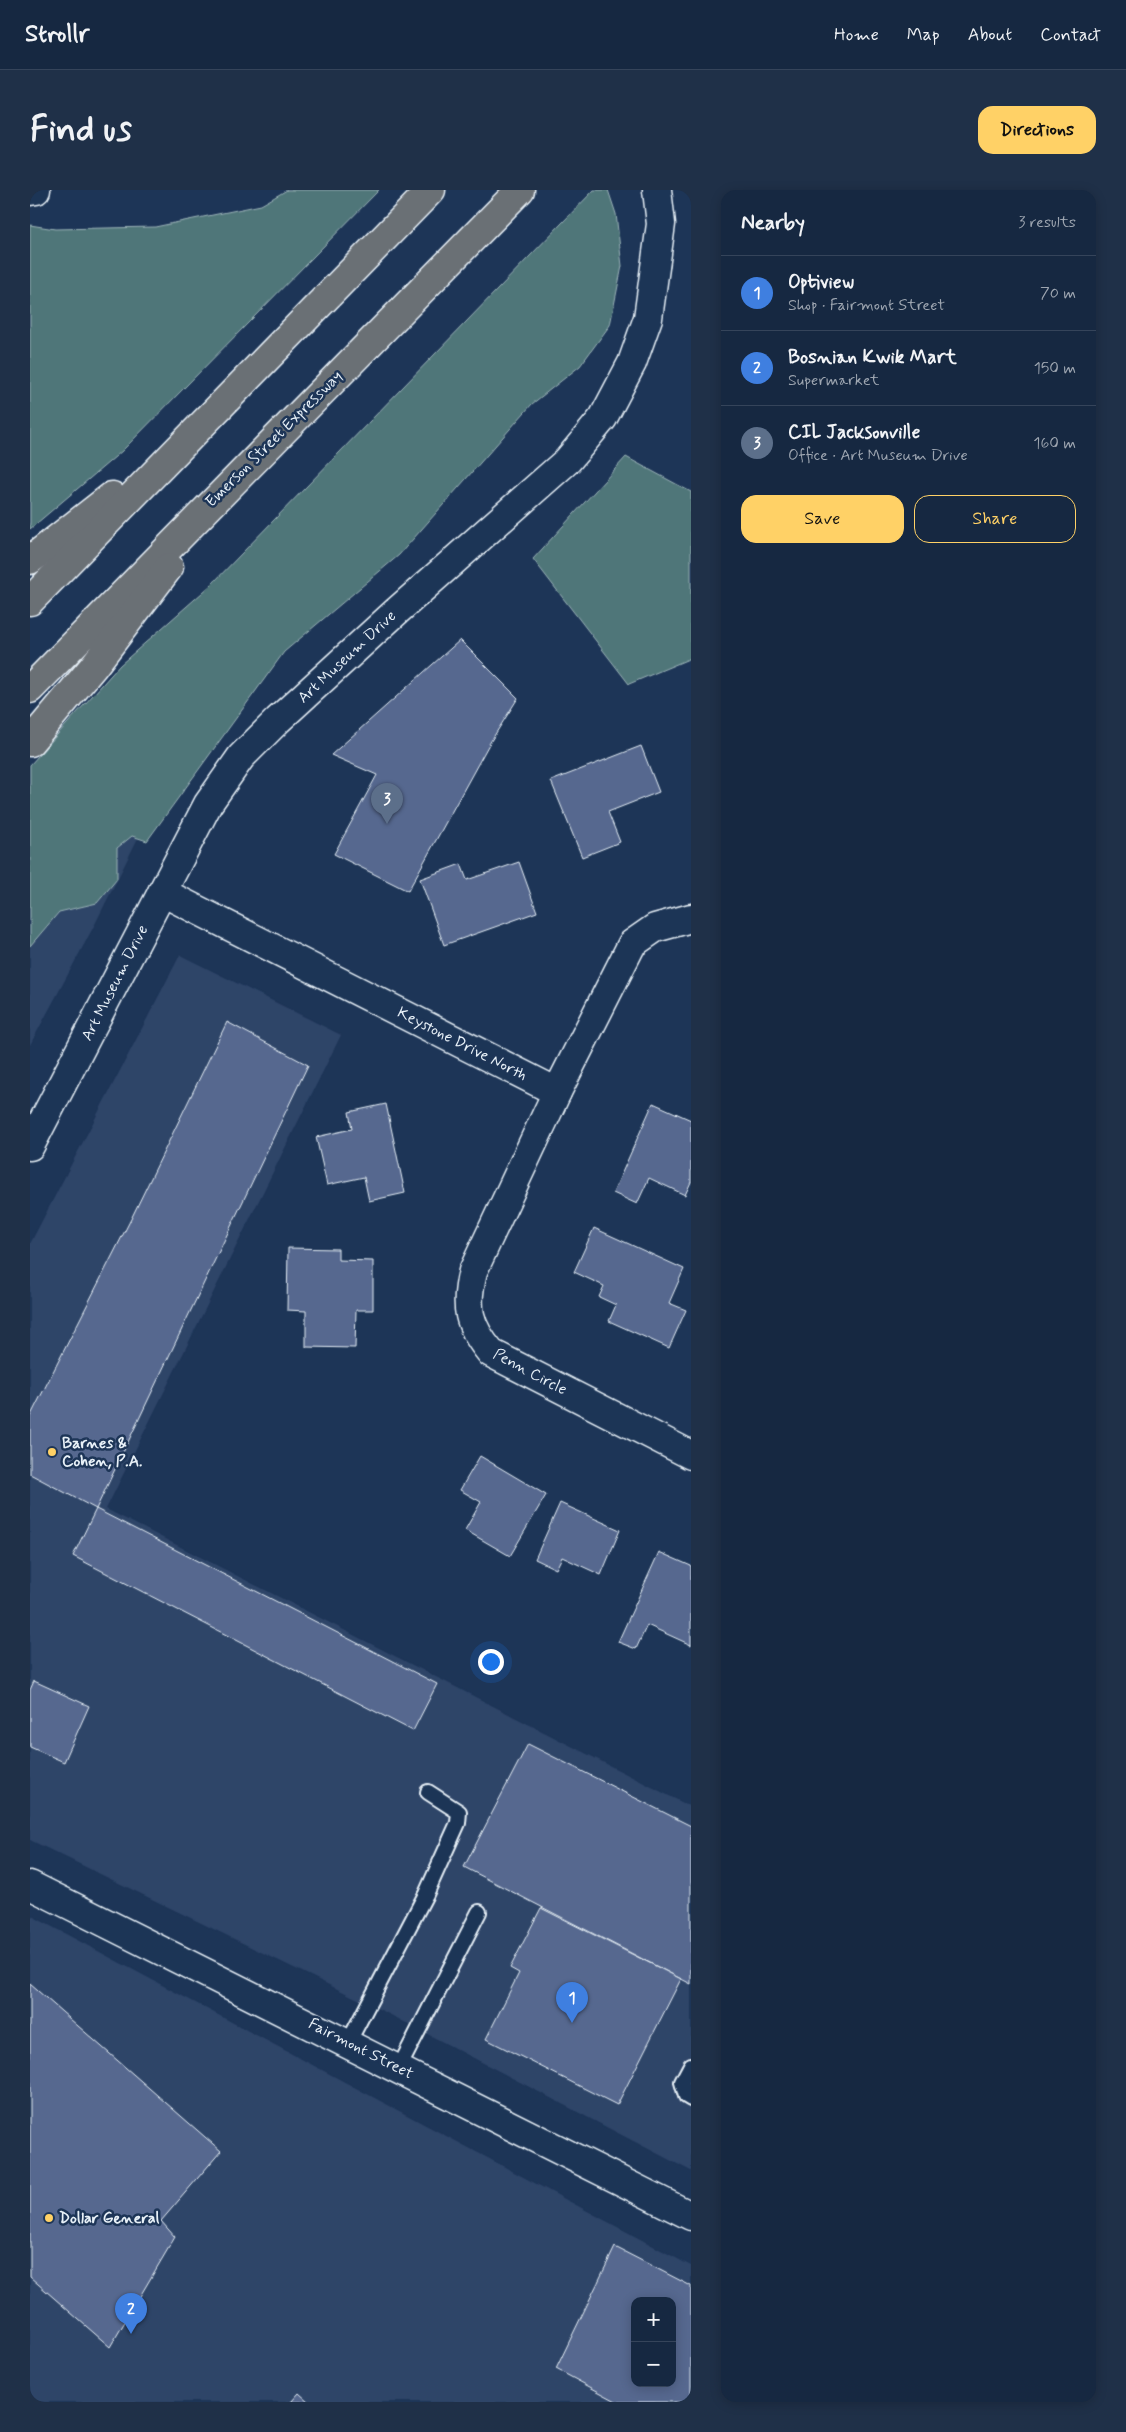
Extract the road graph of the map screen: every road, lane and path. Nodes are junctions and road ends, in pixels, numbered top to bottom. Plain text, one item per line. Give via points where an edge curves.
1 (30, 190) edge
2 (36, 190) edge
3 (431, 190) edge
4 (520, 190) edge
5 (657, 190) edge
6 (197, 428) junction
7 (242, 472) junction
8 (30, 560) edge
9 (30, 601) edge
10 (30, 689) edge
11 (30, 742) edge
12 (162, 892) junction
13 (691, 918) edge
14 (557, 1092) junction
15 (30, 1146) edge
16 (691, 1455) edge
17 (428, 1792) dead end
18 (30, 1885) edge
19 (478, 1912) dead end
20 (348, 2043) junction
21 (691, 2065) edge
22 (399, 2068) junction
23 (691, 2099) edge
24 (691, 2216) edge

1 - 2 street
3 - 6 highway
4 - 7 highway, Emerson Street Expressway
5 - 12 street, Art Museum Drive via 661,224 648,318 632,364 602,418 568,460 397,610 241,758 208,804
6 - 8 highway
6 - 9 highway
7 - 10 highway, Emerson Street Expressway
7 - 11 highway via 94,668
12 - 14 street, Keystone Drive North
12 - 15 street, Art Museum Drive
13 - 14 street via 655,928 632,944
14 - 16 street, Penn Circle via 473,1271 467,1294 469,1315 479,1338 491,1353
17 - 20 lane via 459,1812 458,1823 426,1894
18 - 20 street, Fairmont Street
19 - 22 lane
20 - 22 street, Fairmont Street
21 - 23 lane via 682,2082 686,2096
22 - 24 street, Fairmont Street

